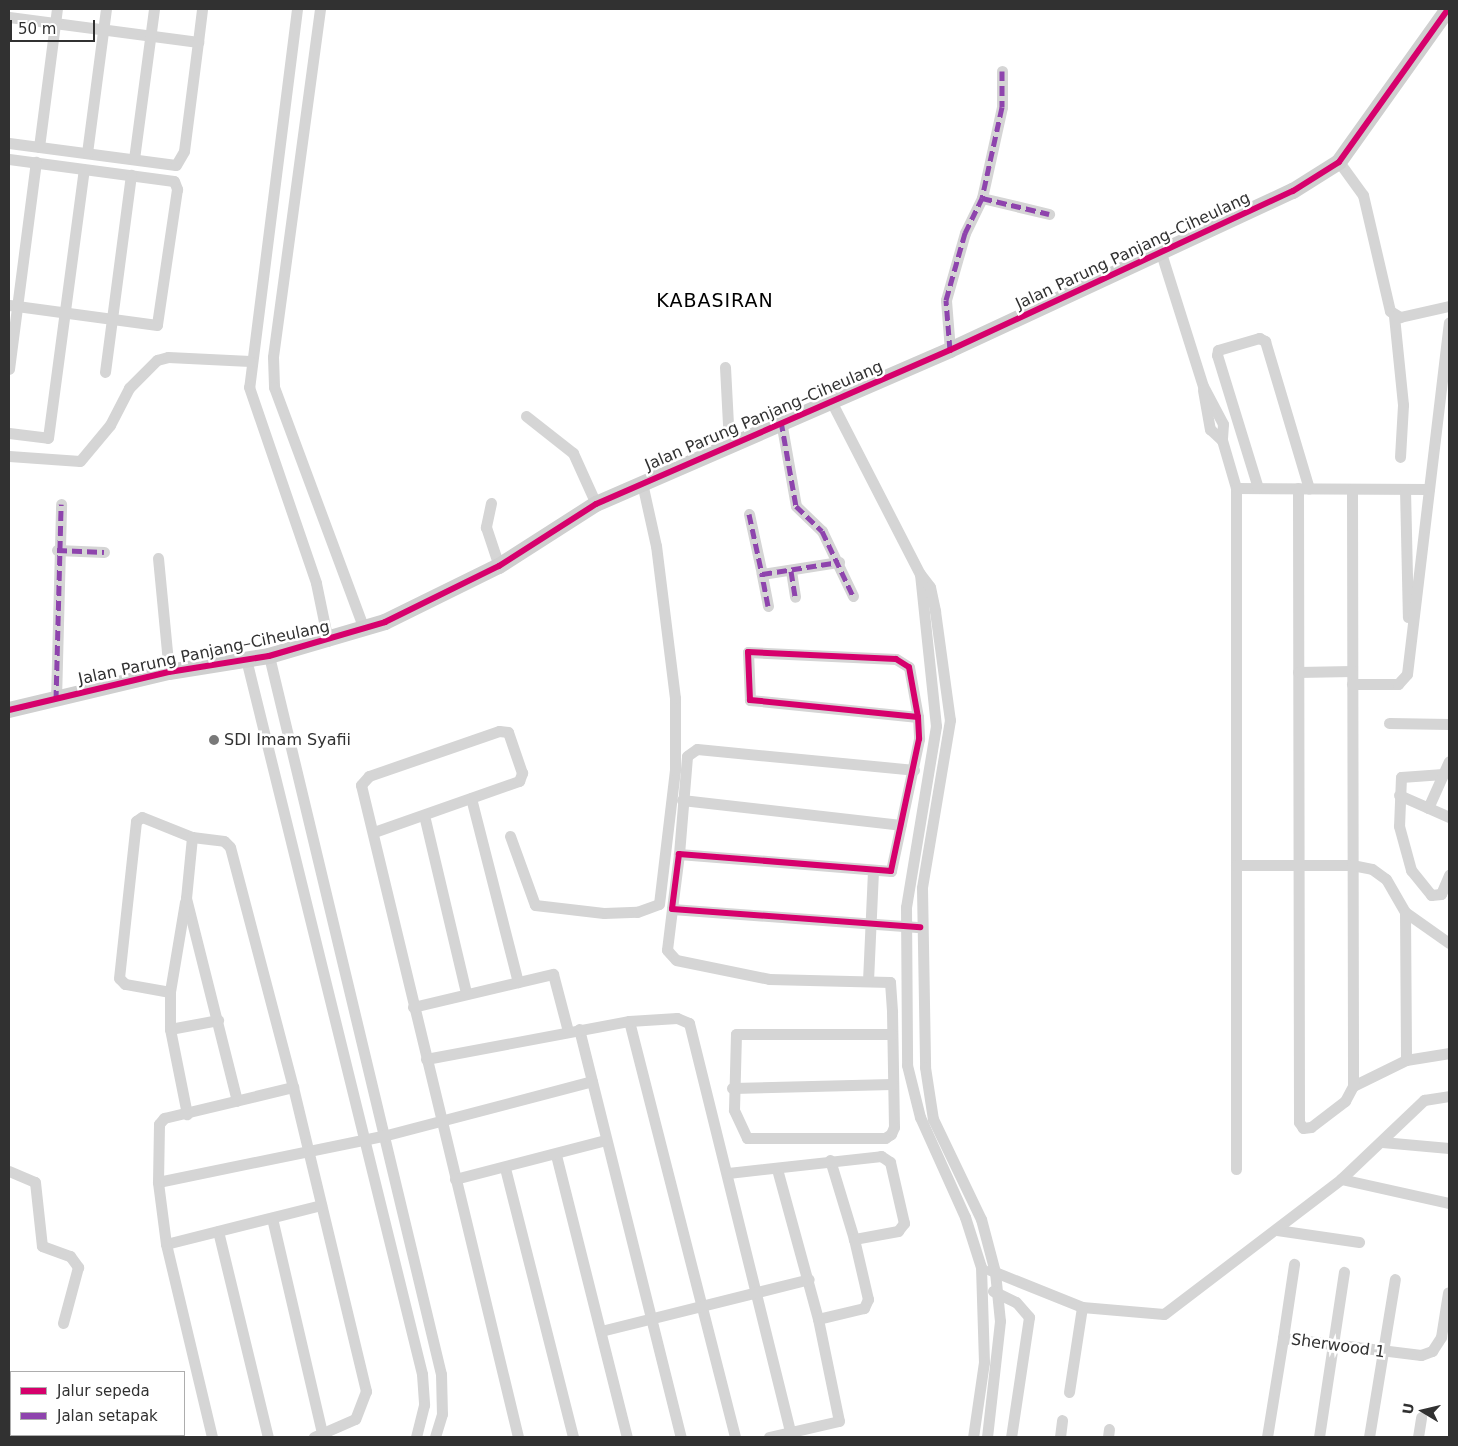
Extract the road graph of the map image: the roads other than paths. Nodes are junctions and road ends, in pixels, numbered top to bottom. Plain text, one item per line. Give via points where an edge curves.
1 (57, 9) edge
2 (106, 9) edge
3 (154, 9) edge
4 (202, 9) edge
5 (297, 9) edge
6 (320, 9) edge
7 (1448, 9) edge
8 (9, 17) edge
9 (55, 23) junction
10 (103, 30) junction
11 (151, 36) junction
12 (198, 42) junction
13 (1002, 71) dead end
14 (9, 143) edge
15 (39, 147) junction
16 (87, 153) junction
17 (9, 159) edge
18 (134, 159) junction
19 (36, 162) junction
20 (1339, 162) junction
21 (84, 169) junction
22 (131, 175) junction
23 (982, 198) junction
24 (1048, 214) dead end
25 (1161, 253) junction
26 (13, 306) edge
27 (1449, 306) edge
28 (65, 312) junction
29 (1394, 316) junction
30 (112, 319) junction
31 (1449, 323) edge
32 (950, 350) junction
33 (250, 362) junction
34 (725, 367) dead end
35 (9, 369) edge
36 (105, 372) dead end
37 (832, 403) junction
38 (526, 416) dead end
39 (780, 421) junction
40 (9, 433) edge
41 (729, 444) junction
42 (9, 456) edge
43 (1400, 457) dead end
44 (642, 483) junction
45 (1236, 488) junction
46 (1258, 488) junction
47 (1304, 489) junction
48 (1352, 489) junction
49 (1405, 489) junction
50 (1429, 489) junction
51 (490, 503) dead end
52 (61, 504) dead end
53 (596, 504) junction
54 (749, 514) dead end
55 (58, 550) junction
56 (104, 552) dead end
57 (158, 558) dead end
58 (839, 562) junction
59 (499, 566) junction
60 (791, 571) junction
61 (762, 574) junction
62 (920, 574) junction
63 (854, 596) dead end
64 (795, 597) dead end
65 (768, 606) dead end
66 (364, 629) junction
67 (328, 641) junction
68 (269, 656) junction
69 (1409, 657) junction
70 (246, 659) junction
71 (1352, 671) junction
72 (169, 672) junction
73 (1298, 672) junction
74 (1352, 684) junction
75 (56, 700) junction
76 (9, 710) edge
77 (918, 716) junction
78 (1389, 723) dead end
79 (1449, 724) edge
80 (1449, 761) edge
81 (914, 770) junction
82 (1443, 774) junction
83 (1399, 795) junction
84 (471, 798) junction
85 (682, 800) junction
86 (1428, 808) junction
87 (424, 815) junction
88 (1449, 817) edge
89 (901, 825) junction
90 (374, 832) junction
91 (510, 836) dead end
92 (192, 838) junction
93 (679, 854) junction
94 (1236, 865) junction
95 (1298, 865) junction
96 (1352, 865) junction
97 (874, 872) junction
98 (1449, 875) edge
99 (186, 898) junction
100 (672, 910) junction
101 (1405, 912) junction
102 (871, 925) junction
103 (905, 926) junction
104 (920, 927) junction
105 (1449, 943) edge
106 (868, 981) junction
107 (518, 982) junction
108 (170, 992) junction
109 (466, 992) junction
110 (413, 1007) junction
111 (218, 1020) junction
112 (629, 1020) junction
113 (170, 1029) junction
114 (574, 1030) junction
115 (892, 1034) junction
116 (1449, 1053) edge
117 (426, 1059) junction
118 (1406, 1060) junction
119 (592, 1081) junction
120 (892, 1084) junction
121 (1353, 1086) junction
122 (293, 1087) junction
123 (732, 1088) junction
124 (1449, 1096) edge
125 (237, 1101) junction
126 (188, 1114) junction
127 (439, 1120) junction
128 (383, 1136) junction
129 (361, 1140) junction
130 (606, 1140) junction
131 (1382, 1142) junction
132 (1449, 1148) edge
133 (305, 1152) junction
134 (556, 1155) junction
135 (830, 1160) junction
136 (505, 1168) junction
137 (777, 1169) junction
138 (1236, 1169) dead end
139 (9, 1171) edge
140 (728, 1173) junction
141 (454, 1179) junction
142 (1341, 1179) junction
143 (158, 1182) junction
144 (1449, 1203) edge
145 (321, 1205) junction
146 (272, 1218) junction
147 (1277, 1230) junction
148 (218, 1231) junction
149 (854, 1239) junction
150 (1359, 1242) dead end
151 (166, 1244) junction
152 (1294, 1264) dead end
153 (981, 1267) junction
154 (995, 1272) junction
155 (1344, 1272) dead end
156 (809, 1278) junction
157 (1395, 1279) dead end
158 (983, 1287) junction
159 (756, 1290) junction
160 (998, 1293) junction
161 (1448, 1293) edge
162 (703, 1307) junction
163 (1082, 1308) junction
164 (818, 1319) junction
165 (652, 1320) junction
166 (63, 1322) dead end
167 (601, 1332) junction
168 (1283, 1338) junction
169 (1333, 1346) junction
170 (1383, 1353) junction
171 (1069, 1392) dead end
172 (1421, 1416) dead end
173 (1062, 1420) dead end
174 (791, 1434) junction
175 (318, 1435) edge
176 (212, 1437) edge
177 (268, 1437) edge
178 (416, 1437) edge
179 (435, 1437) edge
180 (518, 1437) edge
181 (573, 1437) edge
182 (627, 1437) edge
183 (681, 1437) edge
184 (735, 1437) edge
185 (769, 1437) edge
186 (972, 1437) edge
187 (987, 1437) edge
188 (1011, 1437) edge
189 (1060, 1437) edge
190 (1268, 1437) edge
191 (1319, 1437) edge
192 (1370, 1437) edge
193 (1418, 1437) edge

1 - 9 street
2 - 10 street
3 - 11 street
4 - 12 street
5 - 33 street
6 - 66 street via 274,357 274,387
7 - 20 street, Jalan Parung Panjang–Ciheulang
8 - 9 street
9 - 10 street
9 - 15 street
10 - 11 street
10 - 16 street
11 - 12 street
11 - 18 street
12 - 18 street via 181,160 176,165
13 - 23 street via 1002,107
14 - 15 street
15 - 16 street
16 - 18 street
17 - 19 street
19 - 21 street
19 - 26 street
20 - 25 street, Jalan Parung Panjang–Ciheulang via 1293,191
20 - 29 street via 1363,195
21 - 22 street
21 - 28 street
22 - 30 street
22 - 30 street via 174,181 177,189 160,320 157,325
23 - 24 street
23 - 32 street via 965,233 946,300
25 - 32 street, Jalan Parung Panjang–Ciheulang
25 - 45 street via 1203,386 1220,414 1222,440
26 - 28 street
26 - 35 street
27 - 29 street
28 - 30 street
28 - 40 street via 48,438
29 - 43 street via 1403,405
30 - 36 street
31 - 50 street
32 - 37 street, Jalan Parung Panjang–Ciheulang
33 - 42 street via 168,357 157,360 130,388 110,425 80,461
33 - 67 street via 249,387 316,583
34 - 41 street
37 - 39 street, Jalan Parung Panjang–Ciheulang
37 - 62 street
38 - 53 street via 573,453
39 - 41 street, Jalan Parung Panjang–Ciheulang
39 - 58 street via 796,506 822,530
41 - 44 street, Jalan Parung Panjang–Ciheulang
44 - 53 street, Jalan Parung Panjang–Ciheulang
44 - 91 street via 656,546 675,698 675,770 659,904 638,912 604,914 535,906
45 - 46 street
45 - 94 street
46 - 47 street
46 - 47 street via 1217,355 1218,350 1259,338 1265,340
47 - 48 street
47 - 73 street
48 - 49 street
48 - 71 street
49 - 50 street
49 - 69 street
50 - 69 street
51 - 59 street via 486,527
52 - 55 street
53 - 59 street, Jalan Parung Panjang–Ciheulang
54 - 61 street
55 - 56 street
55 - 75 street
57 - 72 street
58 - 60 street
58 - 63 street
59 - 66 street, Jalan Parung Panjang–Ciheulang
60 - 61 street
60 - 64 street
61 - 65 street
62 - 103 street via 936,726
62 - 104 street via 930,587 935,611 950,720 924,864
66 - 67 street, Jalan Parung Panjang–Ciheulang
67 - 68 street, Jalan Parung Panjang–Ciheulang
68 - 70 street, Jalan Parung Panjang–Ciheulang
68 - 128 street
69 - 74 street via 1404,681
70 - 72 street, Jalan Parung Panjang–Ciheulang
70 - 129 street
71 - 73 street
71 - 74 street
72 - 75 street, Jalan Parung Panjang–Ciheulang
73 - 95 street
74 - 96 street
75 - 76 street, Jalan Parung Panjang–Ciheulang
77 - 77 street via 750,700 748,652 896,659 909,667
77 - 81 street
78 - 79 street
80 - 82 street
81 - 85 street via 697,748 687,756
81 - 89 street
82 - 83 street via 1401,777
82 - 86 street
83 - 86 street
83 - 98 street via 1402,849 1411,870 1435,897 1441,894
84 - 87 street
84 - 90 street via 522,777 508,732 499,731 362,779
84 - 107 street
85 - 89 street
85 - 93 street
86 - 88 street
87 - 90 street
87 - 109 street
89 - 97 street via 890,871
90 - 110 street
92 - 99 street
92 - 108 street via 142,817 136,821 119,978 125,984
92 - 122 street via 224,841 230,847
93 - 97 street
93 - 100 street
94 - 95 street
94 - 138 street
95 - 96 street
95 - 121 street via 1299,1122 1303,1128 1345,1101
96 - 101 street via 1372,869 1386,879
96 - 121 street
97 - 102 street
99 - 108 street
99 - 111 street
100 - 102 street
100 - 106 street via 668,950 676,960 769,978
101 - 105 street
101 - 118 street
102 - 103 street
102 - 106 street
103 - 104 street
103 - 153 street via 911,1094 965,1217
104 - 154 street via 929,1100 939,1135 981,1219
106 - 115 street via 890,982
107 - 109 street
107 - 114 street via 548,974 557,978
108 - 113 street
109 - 110 street
110 - 117 street
111 - 113 street
111 - 125 street
112 - 114 street
112 - 140 street via 677,1018 693,1029
112 - 162 street
113 - 126 street
114 - 117 street
114 - 119 street
115 - 120 street
115 - 123 street via 736,1034
116 - 118 street
117 - 127 street
118 - 121 street
119 - 127 street
119 - 130 street
120 - 123 street
120 - 123 street via 894,1127 885,1138 747,1138 737,1125
122 - 125 street
122 - 133 street
124 - 131 street via 1424,1100
125 - 126 street
126 - 143 street via 160,1121
127 - 128 street
127 - 141 street
128 - 129 street
128 - 179 street via 441,1374 442,1414
129 - 133 street
129 - 178 street via 422,1374 424,1405
130 - 134 street
130 - 165 street
131 - 132 street
131 - 142 street
133 - 143 street
133 - 145 street
134 - 136 street
134 - 167 street
135 - 137 street
135 - 149 street
135 - 149 street via 881,1156 890,1162 903,1228
136 - 141 street
136 - 181 street
137 - 140 street
137 - 156 street
139 - 166 street via 35,1182 42,1246 70,1256 78,1267
140 - 159 street
141 - 180 street
142 - 144 street
142 - 147 street
143 - 151 street
145 - 146 street
145 - 175 street via 366,1392 355,1419
146 - 148 street
146 - 175 street
147 - 150 street
147 - 163 street via 1164,1314
148 - 151 street
148 - 177 street
149 - 164 street via 868,1304
151 - 176 street
152 - 168 street
153 - 154 street
153 - 158 street
154 - 160 street
154 - 163 street
155 - 169 street
156 - 159 street
156 - 164 street
157 - 170 street
158 - 160 street
158 - 186 street via 984,1362
159 - 162 street
159 - 174 street
160 - 187 street via 1000,1321
160 - 188 street via 1027,1310 1029,1317
161 - 170 street, Sherwood 1 via 1441,1337 1432,1351
162 - 165 street
162 - 184 street
163 - 171 street
164 - 174 street via 841,1414 835,1425
165 - 167 street
165 - 183 street
167 - 182 street
168 - 169 street, Sherwood 1
168 - 190 street, Sherwood 1
169 - 170 street, Sherwood 1
169 - 191 street
170 - 192 street
172 - 193 street
173 - 189 street
174 - 185 street

